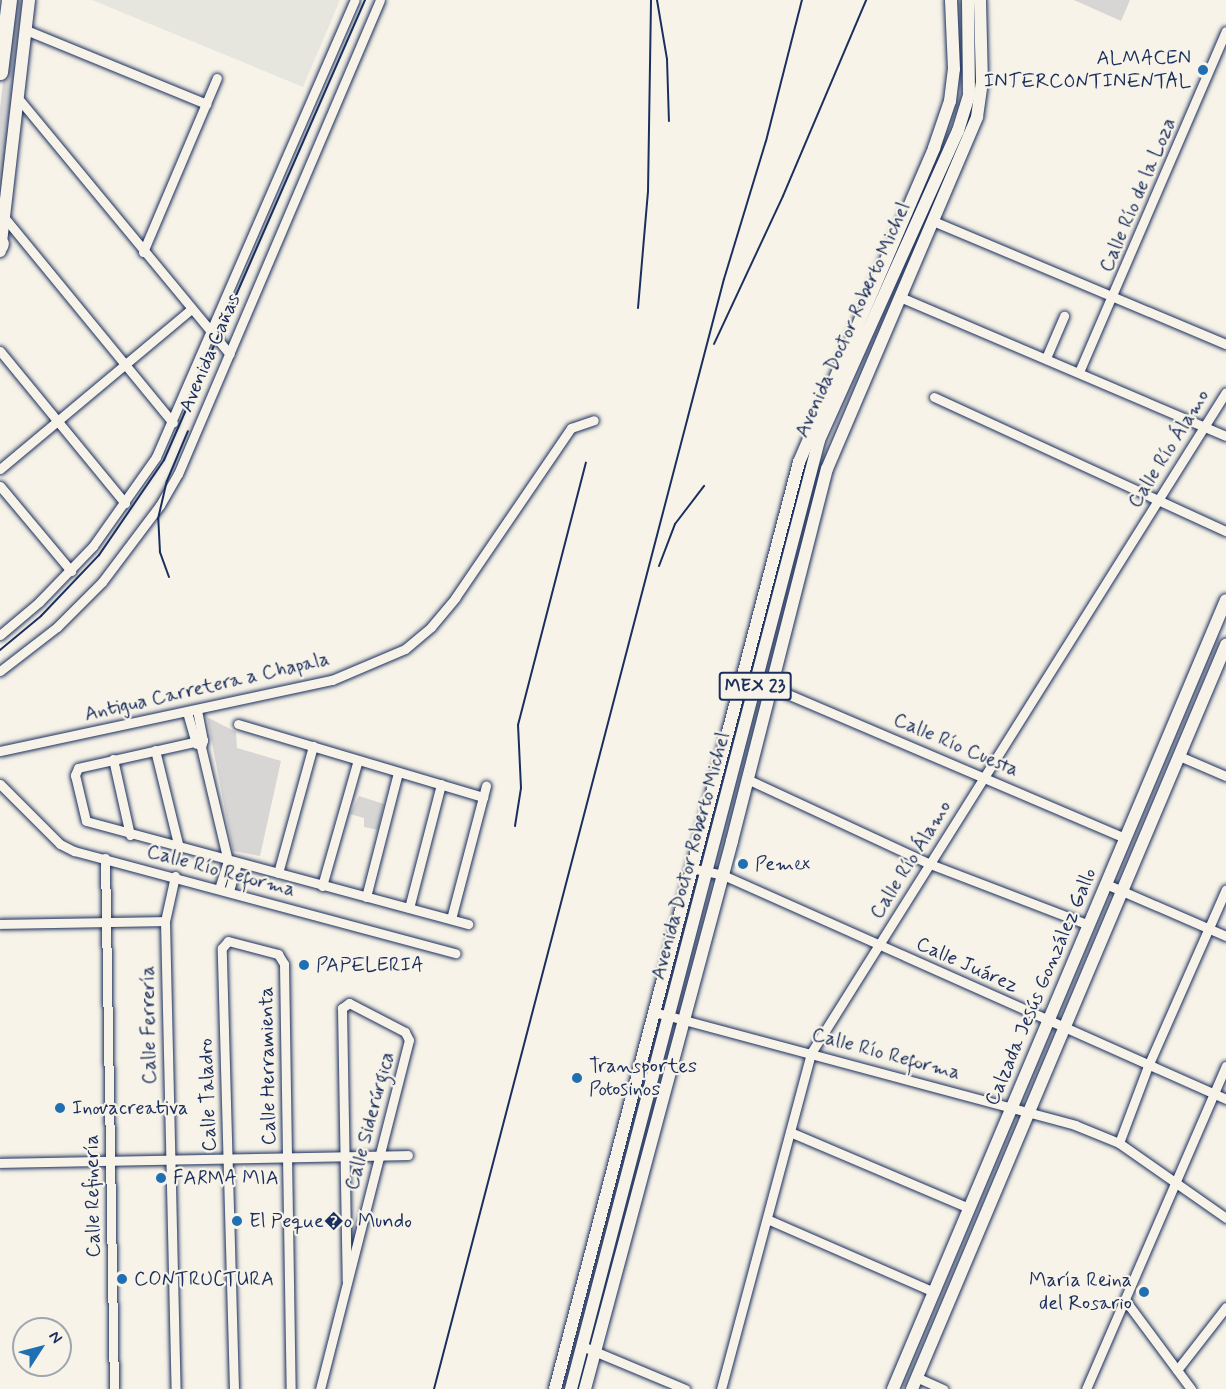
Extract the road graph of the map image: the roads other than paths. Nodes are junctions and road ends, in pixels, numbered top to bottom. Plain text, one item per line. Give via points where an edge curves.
1 (9, 0) edge
2 (29, 0) edge
3 (355, 0) edge
4 (380, 0) edge
5 (951, 0) edge
6 (968, 0) edge
7 (980, 0) edge
8 (26, 30) junction
9 (1226, 31) edge
10 (0, 72) edge
11 (217, 78) dead end
12 (18, 98) junction
13 (206, 104) junction
14 (4, 218) junction
15 (933, 221) junction
16 (893, 241) junction
17 (0, 247) edge
18 (906, 247) junction
19 (143, 252) junction
20 (900, 297) junction
21 (1114, 297) junction
22 (190, 310) junction
23 (1064, 316) dead end
24 (211, 335) junction
25 (1226, 344) edge
26 (0, 351) edge
27 (230, 354) junction
28 (856, 358) junction
29 (1046, 358) junction
30 (125, 364) junction
31 (871, 365) junction
32 (1079, 372) junction
33 (1226, 392) edge
34 (934, 397) dead end
35 (594, 420) dead end
36 (58, 421) junction
37 (173, 423) junction
38 (1204, 427) junction
39 (1226, 436) edge
40 (0, 469) edge
41 (0, 486) edge
42 (1158, 501) junction
43 (125, 503) junction
44 (1226, 531) edge
45 (71, 571) junction
46 (1226, 600) edge
47 (0, 635) edge
48 (1226, 645) edge
49 (0, 671) edge
50 (741, 679) junction
51 (756, 683) junction
52 (771, 687) junction
53 (192, 711) junction
54 (238, 724) dead end
55 (199, 743) junction
56 (313, 746) junction
57 (155, 750) junction
58 (0, 751) edge
59 (1179, 756) junction
60 (113, 759) junction
61 (358, 760) junction
62 (398, 772) junction
63 (1226, 776) edge
64 (731, 778) junction
65 (984, 778) junction
66 (747, 779) junction
67 (0, 784) edge
68 (441, 784) junction
69 (486, 786) dead end
70 (483, 797) junction
71 (742, 798) junction
72 (130, 835) junction
73 (1125, 838) junction
74 (179, 848) junction
75 (105, 858) junction
76 (232, 862) junction
77 (930, 864) junction
78 (691, 868) junction
79 (707, 871) junction
80 (278, 873) junction
81 (723, 874) junction
82 (175, 876) junction
83 (1106, 884) junction
84 (322, 885) junction
85 (224, 889) junction
86 (1226, 889) edge
87 (1122, 892) junction
88 (366, 897) junction
89 (409, 908) junction
90 (451, 920) junction
91 (106, 921) junction
92 (165, 921) junction
93 (0, 924) edge
94 (468, 924) dead end
95 (1089, 925) junction
96 (1209, 929) junction
97 (1226, 936) edge
98 (879, 945) junction
99 (456, 952) dead end
100 (282, 959) joint
101 (654, 1012) junction
102 (669, 1016) junction
103 (684, 1020) junction
104 (1048, 1022) junction
105 (1064, 1027) junction
106 (811, 1053) junction
107 (1148, 1066) junction
108 (1226, 1066) edge
109 (1215, 1094) junction
110 (1226, 1099) edge
111 (1012, 1106) junction
112 (1028, 1112) junction
113 (790, 1132) junction
114 (1119, 1143) junction
115 (380, 1154) junction
116 (342, 1155) junction
117 (408, 1155) dead end
118 (288, 1157) junction
119 (228, 1159) junction
120 (171, 1160) junction
121 (110, 1161) junction
122 (0, 1163) edge
123 (1178, 1182) junction
124 (969, 1208) junction
125 (1226, 1218) edge
126 (766, 1219) junction
127 (346, 1281) junction
128 (934, 1292) junction
129 (1125, 1300) junction
130 (1226, 1307) edge
131 (588, 1349) junction
132 (1177, 1370) junction
133 (914, 1383) edge
134 (114, 1389) edge
135 (176, 1389) edge
136 (234, 1389) edge
137 (291, 1389) edge
138 (320, 1389) edge
139 (555, 1389) edge
140 (571, 1389) edge
141 (585, 1389) edge
142 (685, 1389) edge
143 (721, 1389) edge
144 (893, 1389) edge
145 (943, 1389) edge
146 (1086, 1389) edge
147 (1191, 1389) edge

1 - 10 highway
2 - 8 main road
3 - 24 street, Avenida Cañas
4 - 27 street, Avenida Cañas
5 - 16 main road, Avenida Doctor Roberto Michel via 954,69 950,101
6 - 18 main road, Avenida Doctor Roberto Michel / MEX 23 via 972,59 969,95 958,131
7 - 15 main road, Avenida Doctor Roberto Michel via 983,74 977,117
8 - 12 main road
8 - 13 street
9 - 21 street, Calle Río de la Loza
11 - 13 street
12 - 14 main road
12 - 19 street
13 - 19 street
14 - 17 main road
14 - 30 street
15 - 20 main road, Avenida Doctor Roberto Michel
15 - 21 street
16 - 18 main road
16 - 50 main road, Avenida Doctor Roberto Michel via 799,462
18 - 28 main road, Avenida Doctor Roberto Michel / MEX 23
19 - 22 street
20 - 29 street
20 - 31 main road, Avenida Doctor Roberto Michel
21 - 25 street
21 - 32 street, Calle Río de la Loza
22 - 24 street
22 - 30 street
23 - 29 street
24 - 27 street
24 - 37 street, Avenida Cañas
26 - 36 street
27 - 49 street, Avenida Cañas via 178,474 122,558 57,627
28 - 31 main road
28 - 51 main road, Avenida Doctor Roberto Michel / MEX 23 via 819,440
29 - 32 street
30 - 36 street
30 - 37 street
31 - 52 main road, Avenida Doctor Roberto Michel via 827,469
32 - 38 street
33 - 38 street, Calle Río Álamo
34 - 42 street
35 - 53 street, Antigua Carretera a Chapala via 571,428 455,598 420,638 405,649 332,680
36 - 40 street
36 - 43 street
37 - 43 street, Avenida Cañas
38 - 39 street
38 - 42 street, Calle Río Álamo
41 - 45 street
42 - 44 street
42 - 65 street, Calle Río Álamo
43 - 45 street, Avenida Cañas
45 - 47 street, Avenida Cañas
46 - 73 main road, Calzada Jesús González Gallo
48 - 59 main road, Calzada Jesús González Gallo
50 - 51 main road
50 - 78 main road, Avenida Doctor Roberto Michel
51 - 64 main road, Avenida Doctor Roberto Michel / MEX 23
52 - 65 street, Calle Río Cuesta
52 - 66 main road, Avenida Doctor Roberto Michel
53 - 55 street
53 - 58 street, Antigua Carretera a Chapala
54 - 56 street
55 - 57 street
55 - 76 street
56 - 61 street
56 - 80 street
57 - 60 street
57 - 74 street
59 - 63 street
59 - 87 main road, Calzada Jesús González Gallo
60 - 72 street
60 - 72 street via 78,768 77,785 88,824
61 - 62 street
61 - 84 street
62 - 68 street
62 - 88 street
64 - 71 main road
64 - 79 main road, Avenida Doctor Roberto Michel / MEX 23
65 - 73 street, Calle Río Cuesta
65 - 77 street, Calle Río Álamo
66 - 71 main road, Avenida Doctor Roberto Michel
66 - 77 street
67 - 75 street, Calle Río Reforma via 65,848
68 - 70 street
68 - 89 street
69 - 70 street
70 - 90 street
71 - 81 main road, Avenida Doctor Roberto Michel
72 - 74 street
73 - 83 main road, Calzada Jesús González Gallo
74 - 76 street
75 - 82 street, Calle Río Reforma
75 - 91 street, Calle Refinería
76 - 80 street
76 - 85 street
77 - 95 street
77 - 98 street, Calle Río Álamo
78 - 79 street, Calle Juárez
78 - 101 main road, Avenida Doctor Roberto Michel
79 - 81 street, Calle Juárez
79 - 102 main road, Avenida Doctor Roberto Michel / MEX 23
80 - 84 street
81 - 98 street, Calle Juárez
81 - 103 main road, Avenida Doctor Roberto Michel
82 - 85 street, Calle Río Reforma
82 - 92 street, Calle Ferrería
83 - 87 street
83 - 95 main road, Calzada Jesús González Gallo
84 - 88 street
85 - 99 street, Calle Río Reforma
86 - 96 street
87 - 96 street
87 - 105 main road, Calzada Jesús González Gallo
88 - 89 street
89 - 90 street
90 - 94 street
91 - 92 street
91 - 93 street
91 - 121 street, Calle Refinería
92 - 120 street, Calle Ferrería
95 - 104 main road, Calzada Jesús González Gallo
96 - 97 street
96 - 107 street
98 - 104 street, Calle Juárez
98 - 106 street, Calle Río Álamo
100 - 118 street, Calle Herramienta
100 - 119 street, Calle Taladro via 278,954 223,943
101 - 102 street, Calle Río Reforma
101 - 139 main road, Avenida Doctor Roberto Michel
102 - 103 street, Calle Río Reforma
102 - 131 main road, Avenida Doctor Roberto Michel / MEX 23
103 - 106 street, Calle Río Reforma
103 - 131 main road, Avenida Doctor Roberto Michel
104 - 105 street, Calle Juárez
104 - 111 main road, Calzada Jesús González Gallo
105 - 107 street, Calle Juárez
105 - 112 main road, Calzada Jesús González Gallo
106 - 111 street, Calle Río Reforma
106 - 113 street, Calle Río Álamo
107 - 109 street, Calle Juárez
107 - 114 street
108 - 109 street
109 - 110 street, Calle Juárez
109 - 123 street
111 - 112 street, Calle Río Reforma
111 - 124 main road, Calzada Jesús González Gallo
112 - 114 street, Calle Río Reforma
112 - 133 main road, Calzada Jesús González Gallo
113 - 124 street
113 - 126 street, Calle Río Álamo
114 - 123 street, Calle Río Reforma
115 - 116 street
115 - 116 street, Calle Siderúrgica via 409,1037 352,1004 342,1008
115 - 117 street
115 - 127 street, Calle Siderúrgica
116 - 118 street
116 - 127 street
118 - 119 street
118 - 137 street, Calle Herramienta
119 - 120 street
119 - 136 street, Calle Taladro
120 - 121 street
120 - 135 street, Calle Ferrería
121 - 122 street
121 - 134 street, Calle Refinería
123 - 125 street, Calle Río Reforma
123 - 129 street
124 - 128 main road, Calzada Jesús González Gallo
126 - 128 street
126 - 143 street, Calle Río Álamo
127 - 138 street, Calle Siderúrgica
128 - 144 main road, Calzada Jesús González Gallo
129 - 132 street
129 - 146 street
130 - 132 street
131 - 140 main road, Avenida Doctor Roberto Michel / MEX 23
131 - 141 main road, Avenida Doctor Roberto Michel
131 - 142 street
132 - 147 street
133 - 145 street

